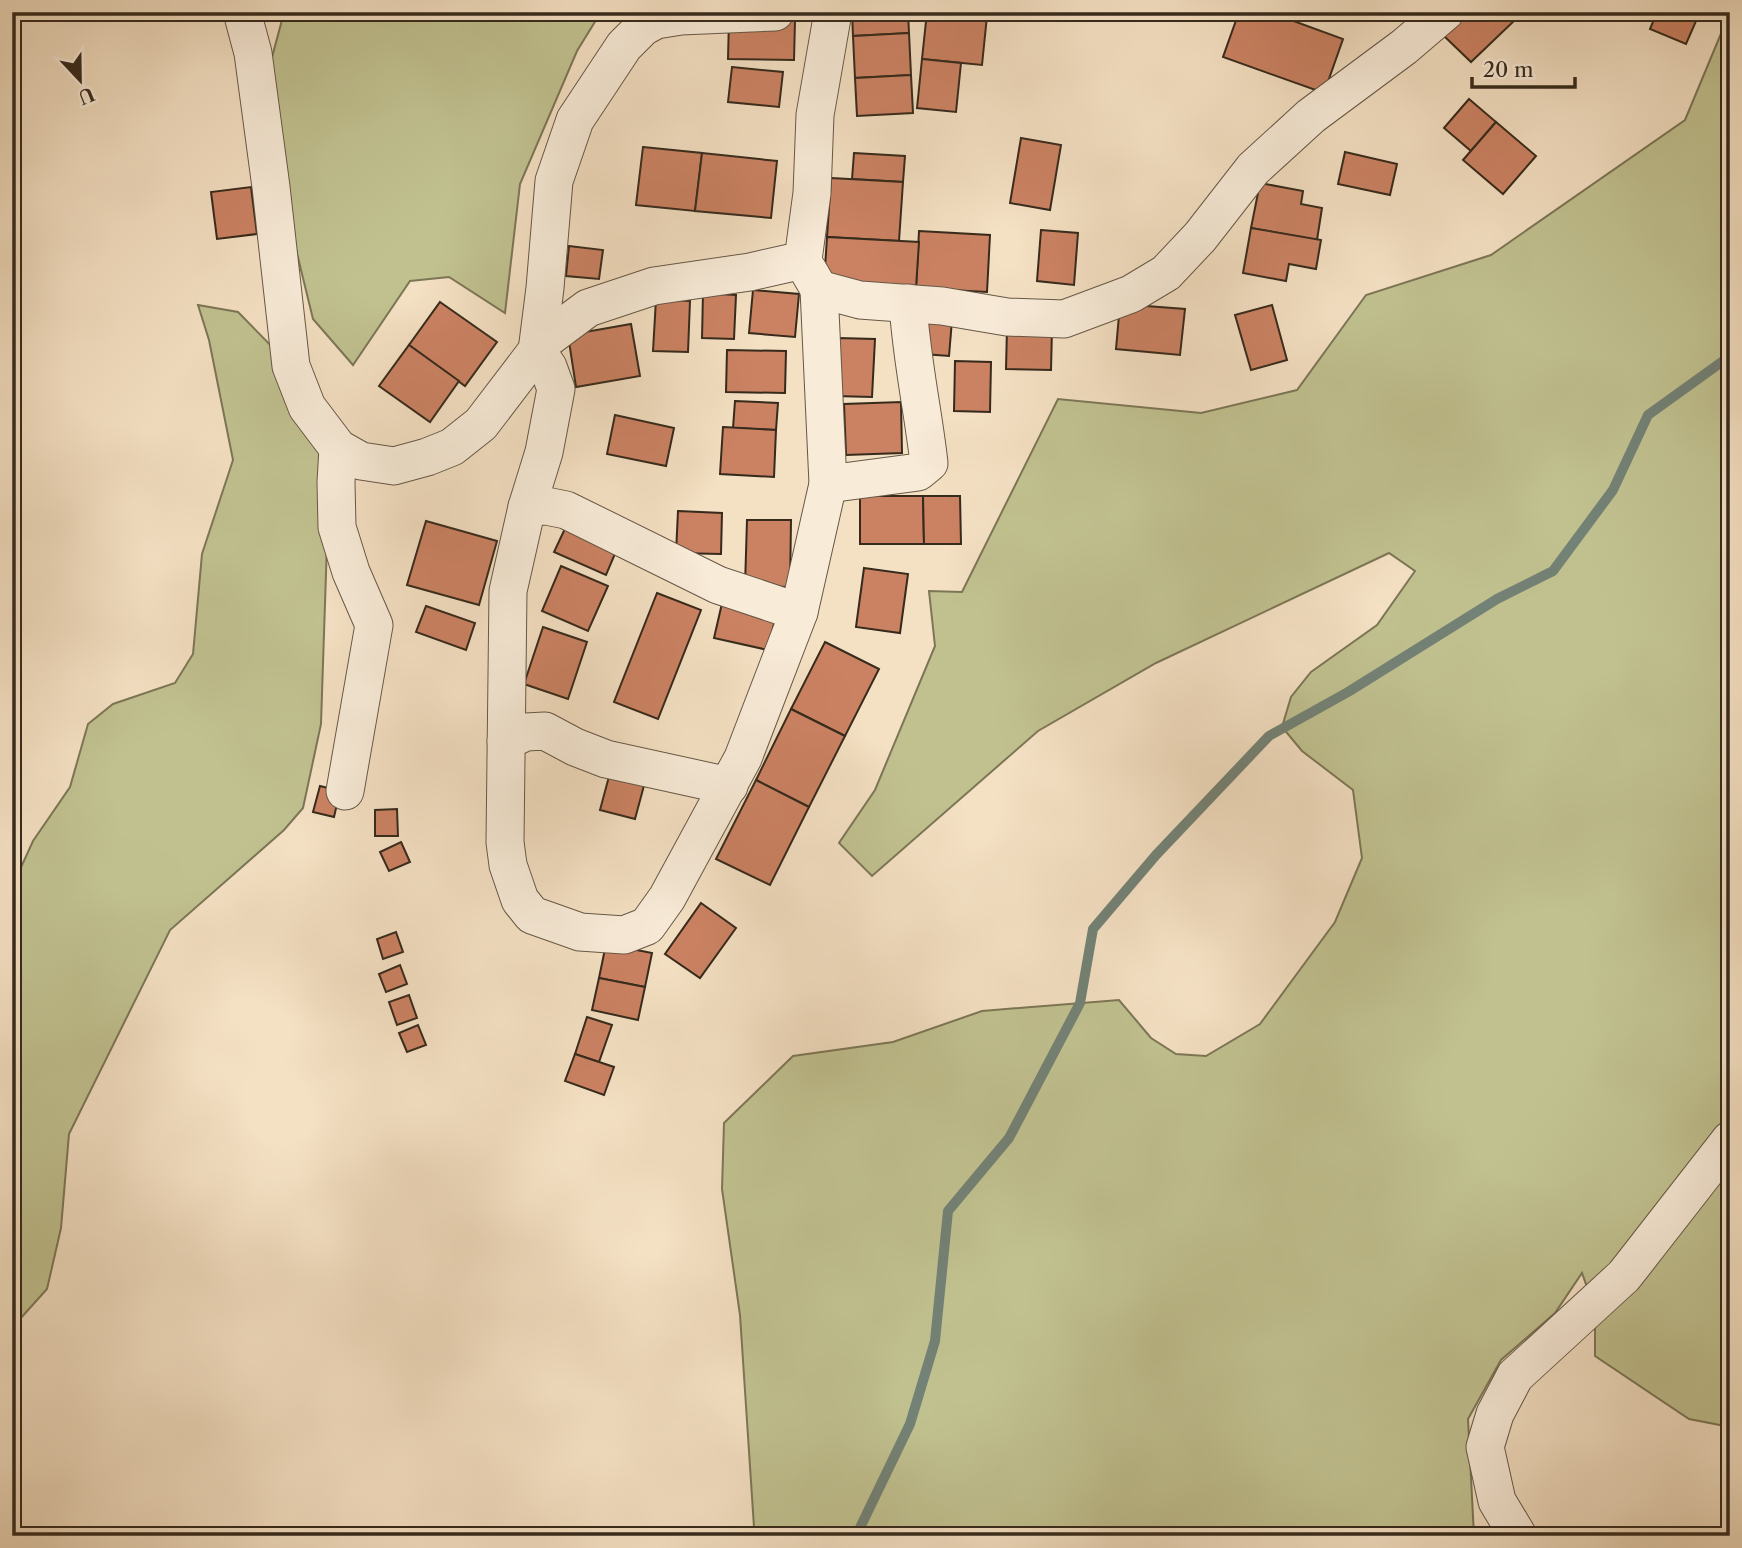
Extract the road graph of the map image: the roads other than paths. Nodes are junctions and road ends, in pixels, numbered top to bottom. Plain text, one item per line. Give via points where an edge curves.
1 (242, 12) edge
2 (775, 12) edge
3 (833, 12) edge
4 (1445, 12) edge
5 (811, 275) junction
6 (908, 303) junction
7 (537, 351) junction
8 (338, 448) junction
9 (828, 484) junction
10 (527, 507) junction
11 (799, 612) junction
12 (506, 741) junction
13 (729, 786) junction
14 (345, 790) dead end
15 (1730, 1140) edge
16 (1518, 1536) edge

1 - 8 street via 253,53 291,366 307,407
2 - 7 street via 656,20 624,46 575,120 554,181
3 - 5 street via 815,115
4 - 6 street via 1311,116 1253,169 1166,273 1131,294 1064,319 1007,317
5 - 6 street via 860,300
5 - 7 street via 750,272 654,286 588,308
5 - 9 street
6 - 9 street via 910,346 929,463 918,472
7 - 8 street via 481,425 452,447 394,466 361,461
7 - 10 street via 556,389
8 - 14 street via 337,527 374,625
9 - 11 street
10 - 11 street via 566,510 718,585
10 - 12 street via 508,591
11 - 13 street
12 - 13 street via 526,732 545,731 606,759
12 - 13 street via 505,842 520,900 532,915 580,932 624,935 647,926
15 - 16 street via 1624,1276 1515,1376 1495,1414 1485,1447 1497,1501

